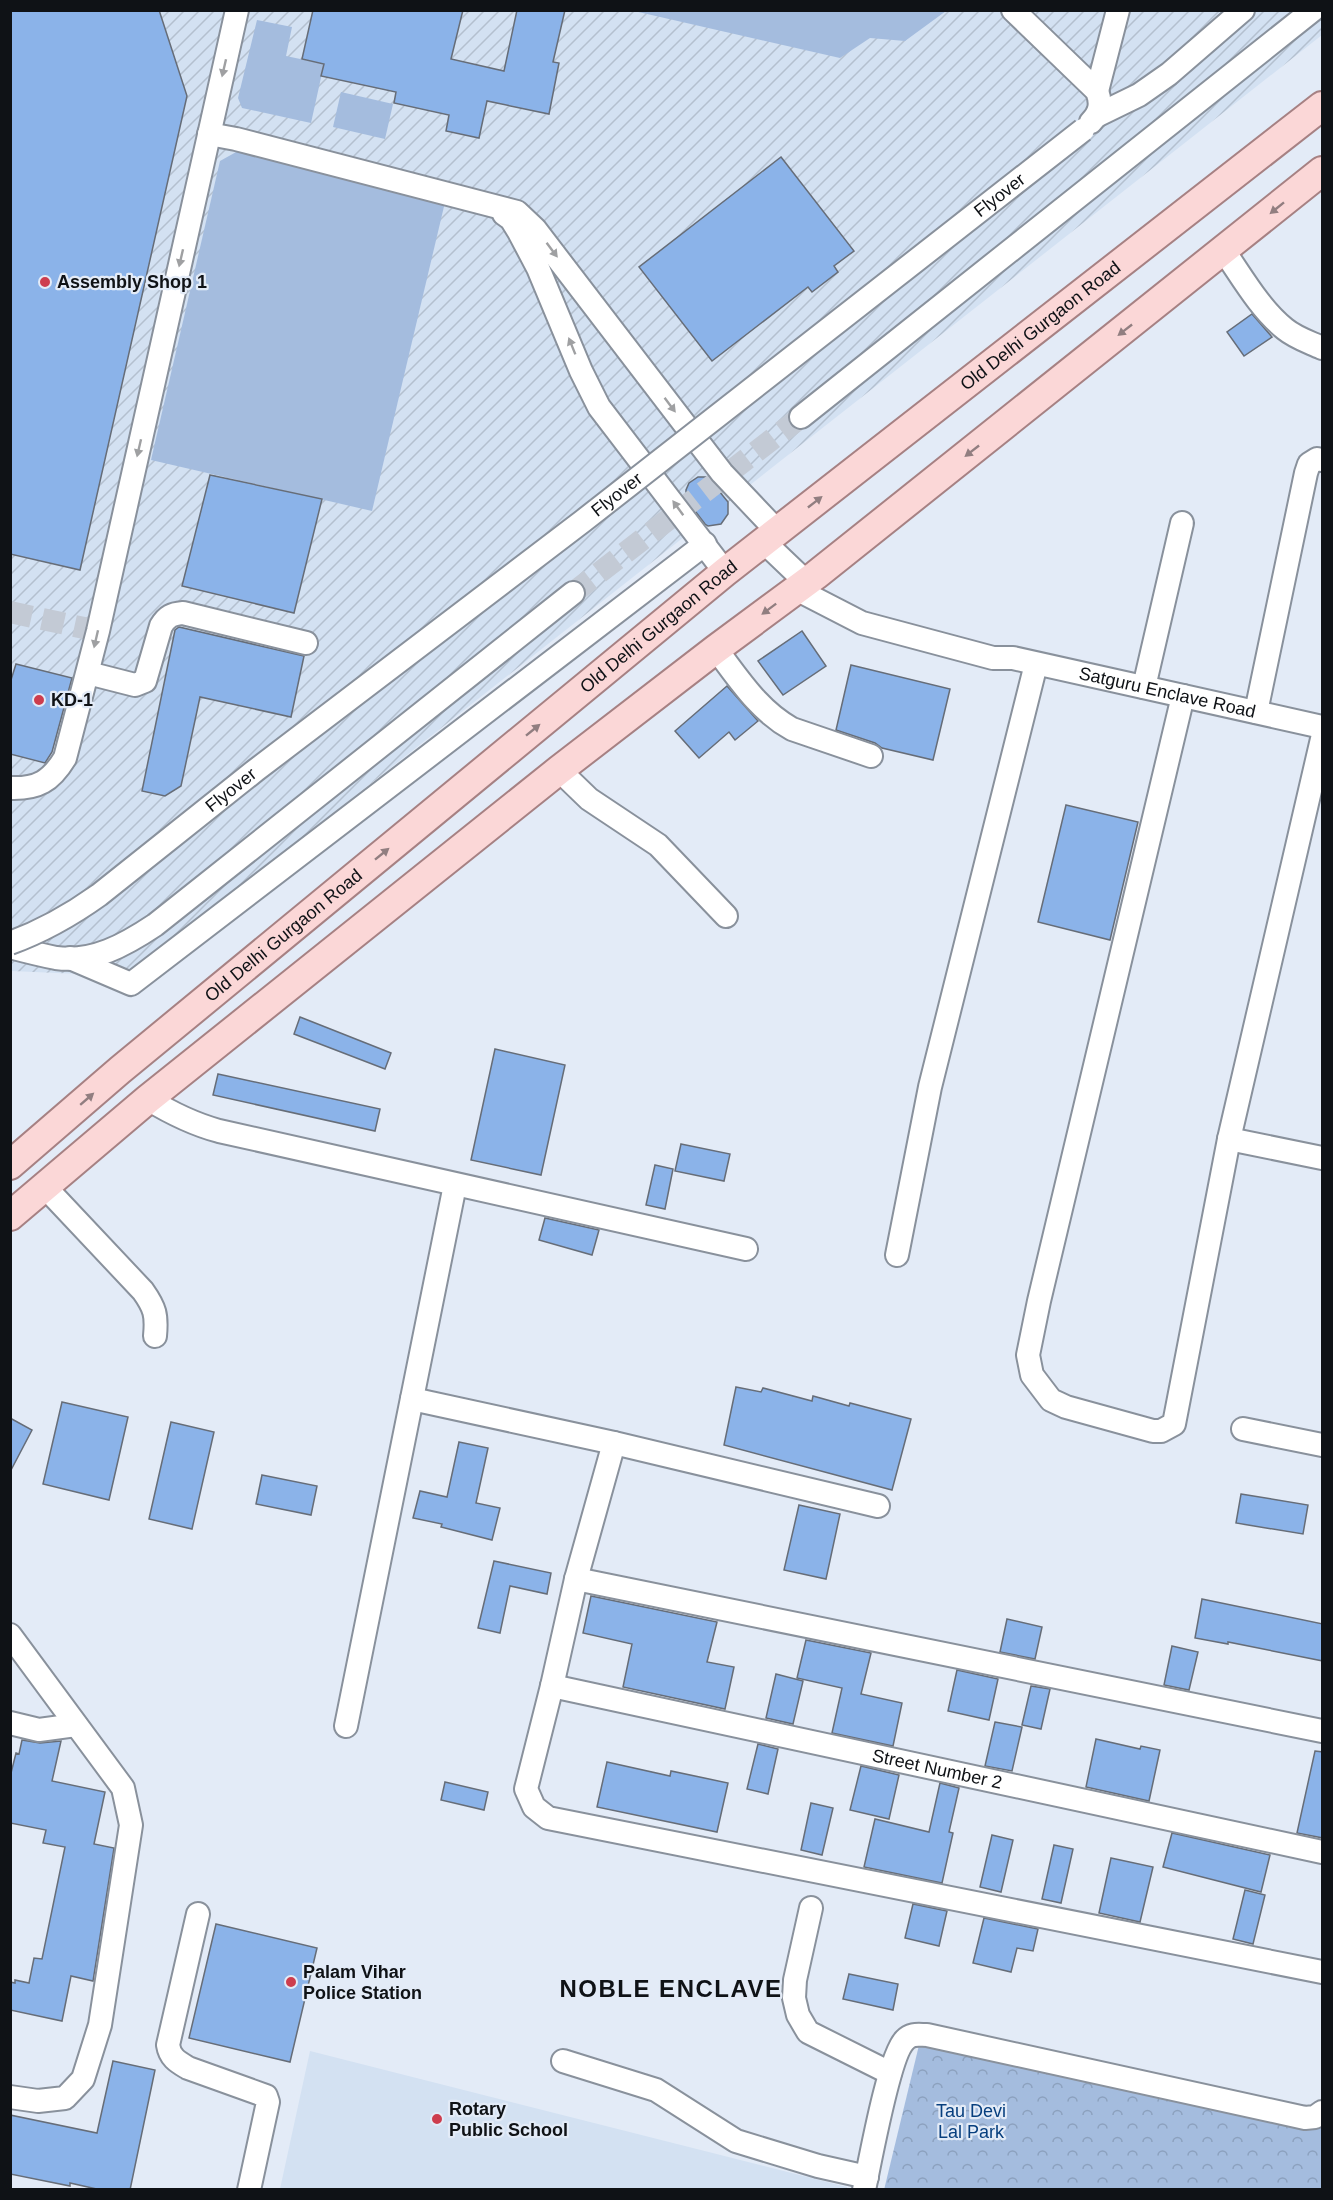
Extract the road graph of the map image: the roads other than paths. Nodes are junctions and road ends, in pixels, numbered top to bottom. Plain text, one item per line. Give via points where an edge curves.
1 (237, 10) edge
2 (1013, 10) edge
3 (1118, 10) edge
4 (1243, 10) edge
5 (1313, 10) edge
6 (1097, 91) junction
7 (1323, 106) edge
8 (1090, 122) junction
9 (208, 134) junction
10 (1323, 171) edge
11 (490, 206) junction
12 (1224, 251) junction
13 (1323, 348) edge
14 (801, 417) tunnel mouth
15 (1323, 460) edge
16 (1182, 523) dead end
17 (771, 537) junction
18 (705, 544) junction
19 (725, 572) junction
20 (806, 582) junction
21 (573, 593) tunnel mouth
22 (306, 643) dead end
23 (716, 649) junction
24 (1036, 664) junction
25 (88, 673) junction
26 (1144, 687) junction
27 (1184, 696) junction
28 (1256, 712) junction
29 (1323, 727) edge
30 (1323, 740) edge
31 (871, 756) dead end
32 (559, 770) junction
33 (10, 788) edge
34 (726, 916) dead end
35 (10, 943) edge
36 (10, 947) edge
37 (70, 958) junction
38 (148, 1100) junction
39 (64, 1119) junction
40 (1229, 1139) junction
41 (91, 1149) junction
42 (1323, 1158) edge
43 (10, 1165) edge
44 (455, 1185) junction
45 (46, 1188) junction
46 (10, 1216) edge
47 (746, 1248) dead end
48 (897, 1255) dead end
49 (155, 1336) dead end
50 (412, 1399) junction
51 (1243, 1429) dead end
52 (614, 1443) junction
53 (1323, 1445) edge
54 (878, 1506) dead end
55 (576, 1579) junction
56 (10, 1635) edge
57 (552, 1686) junction
58 (10, 1724) edge
59 (76, 1725) junction
60 (346, 1726) dead end
61 (1323, 1731) edge
62 (1323, 1852) edge
63 (812, 1908) dead end
64 (198, 1914) dead end
65 (1323, 1972) edge
66 (563, 2061) dead end
67 (890, 2073) junction
68 (10, 2097) edge
69 (1320, 2117) edge
70 (865, 2183) edge
71 (249, 2190) edge

1 -> 9 street
2 - 6 street
3 - 6 street
4 - 8 street, Flyover via 1154,85
5 - 14 street
6 - 8 street via 1101,100
17 -> 7 main road, Old Delhi Gurgaon Road
8 - 35 street, Flyover, bridge via 99,895 72,914
9 - 11 street, Satguru Enclave Road
9 -> 25 street
10 -> 12 main road
11 -> 17 street, Satguru Enclave Road via 516,212 535,229
18 -> 11 street via 599,407 519,232 511,219
12 - 13 street via 1273,318 1294,335
12 -> 20 main road
15 - 28 street via 1309,464 1306,473
16 - 26 street
17 - 19 main road, Old Delhi Gurgaon Road
17 - 20 street, Satguru Enclave Road
18 - 19 street
18 - 37 street via 131,984
39 -> 19 main road, Old Delhi Gurgaon Road
20 -> 23 main road
20 - 24 street, Satguru Enclave Road via 852,607 998,648 1013,658
21 - 37 street via 154,925 108,952
22 - 25 street via 183,613 173,614 161,626 146,681 135,686
23 - 31 street via 755,700 780,723
23 - 32 main road
24 - 26 street, Satguru Enclave Road
24 - 48 street via 930,1087
25 - 33 street via 65,758 54,776 25,789
26 - 27 street, Satguru Enclave Road
27 - 28 street, Satguru Enclave Road
27 - 40 street via 1028,1355 1032,1375 1051,1400 1153,1431 1174,1424
28 - 29 street, Satguru Enclave Road
30 - 40 street
32 - 34 street via 589,799 658,845
32 - 38 main road
36 - 37 street
38 - 41 main road
38 - 44 street via 199,1126
39 - 41 main road
39 - 43 main road, Old Delhi Gurgaon Road
40 - 42 street
41 - 45 main road
44 - 47 street
44 - 50 street
45 - 46 main road
45 - 49 street via 149,1299 157,1322
50 - 52 street
50 - 60 street
51 - 53 street
52 - 54 street
52 - 55 street
55 - 57 street
55 - 61 street
56 - 59 street
57 - 62 street, Street Number 2
57 - 65 street via 526,1789 534,1807 548,1818
58 - 59 street via 39,1730
59 - 68 street via 123,1788 131,1825 107,1989 83,2079 65,2098 38,2101
63 - 67 street via 795,1980 798,2015 808,2032
64 - 71 street via 169,2051 188,2068 266,2096 268,2102
66 - 70 street via 656,2090 736,2141
67 - 69 street via 905,2039 914,2034 927,2035 1305,2118
67 - 70 street

